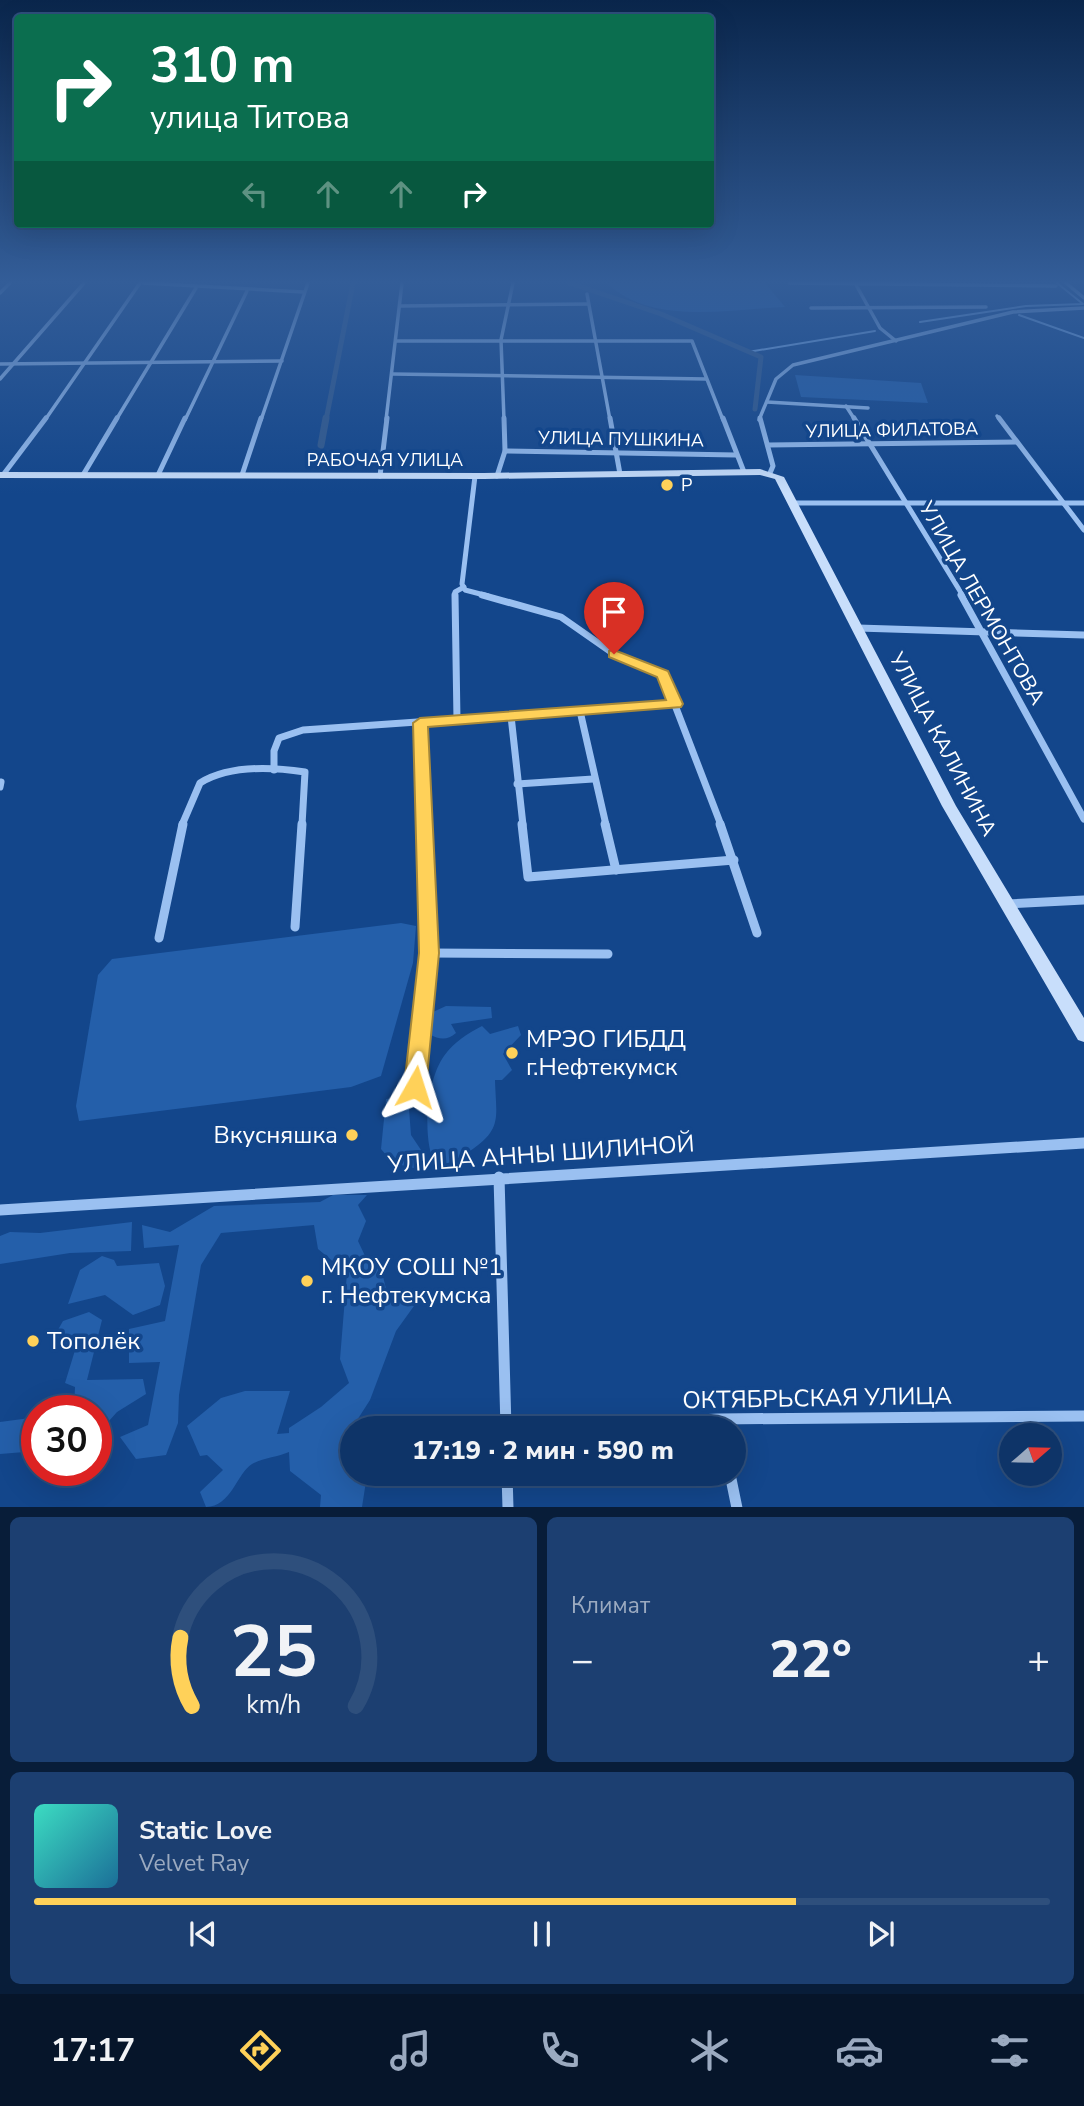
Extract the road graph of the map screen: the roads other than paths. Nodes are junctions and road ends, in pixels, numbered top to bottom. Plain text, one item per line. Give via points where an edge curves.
1 (22, 353) edge
2 (91, 353) edge
3 (155, 353) edge
4 (218, 353) edge
5 (284, 353) edge
6 (396, 353) edge
7 (502, 353) edge
8 (597, 353) edge
9 (697, 353) edge
10 (843, 353) edge
11 (282, 361) junction
12 (149, 362) junction
13 (214, 362) junction
14 (84, 363) junction
15 (0, 364) edge
16 (13, 364) junction
17 (393, 374) junction
18 (504, 375) junction
19 (0, 379) edge
20 (602, 379) junction
21 (706, 379) junction
22 (767, 402) junction
23 (846, 406) junction
24 (868, 408) dead end
25 (997, 416) dead end
26 (1017, 442) junction
27 (870, 444) junction
28 (768, 445) junction
29 (505, 451) junction
30 (616, 452) junction
31 (736, 455) junction
32 (744, 472) junction
33 (770, 473) junction
34 (620, 474) junction
35 (2, 475) edge
36 (83, 475) junction
37 (158, 475) junction
38 (242, 475) junction
39 (380, 476) junction
40 (475, 476) junction
41 (497, 476) junction
42 (906, 502) junction
43 (792, 503) junction
44 (1063, 503) junction
45 (1084, 503) edge
46 (1084, 530) edge
47 (463, 585) junction
48 (858, 628) junction
49 (982, 630) junction
50 (1084, 635) edge
51 (676, 704) junction
52 (580, 712) junction
53 (511, 716) junction
54 (457, 720) junction
55 (420, 723) junction
56 (274, 770) junction
57 (593, 779) junction
58 (517, 784) junction
59 (1084, 820) edge
60 (734, 860) junction
61 (616, 870) junction
62 (1084, 900) edge
63 (1007, 904) junction
64 (295, 927) dead end
65 (757, 933) dead end
66 (159, 939) dead end
67 (429, 953) junction
68 (608, 954) dead end
69 (1084, 1034) edge
70 (415, 1087) dead end
71 (1084, 1143) edge
72 (499, 1177) junction
73 (0, 1210) edge
74 (506, 1416) edge
75 (1084, 1416) edge
76 (746, 1423) edge
77 (507, 1486) edge
78 (733, 1486) edge
79 (508, 1507) edge
80 (737, 1507) edge

1 - 16 street
2 - 14 street
3 - 12 street
4 - 13 street
5 - 11 street
6 - 17 street
7 - 18 street
8 - 20 street
9 - 21 street
10 - 22 street via 793,365 776,379
11 - 13 street
11 - 38 street
12 - 13 street
12 - 14 street
12 - 36 street
13 - 37 street
14 - 16 street
14 - 35 street
15 - 16 street
16 - 19 street
17 - 18 street
17 - 39 street
18 - 20 street
18 - 29 street
20 - 21 street
20 - 30 street
21 - 31 street
22 - 23 street
22 - 28 street via 759,419
23 - 24 street
23 - 27 street, УЛИЦА ЛЕРМОНТОВА
25 - 26 street
26 - 27 street, УЛИЦА ФИЛАТОВА
26 - 44 street
27 - 28 street, УЛИЦА ФИЛАТОВА
27 - 42 street, УЛИЦА ЛЕРМОНТОВА
28 - 33 street
29 - 30 street, УЛИЦА ПУШКИНА
29 - 41 street
30 - 31 street, УЛИЦА ПУШКИНА
30 - 34 street
31 - 32 street
32 - 33 street, РАБОЧАЯ УЛИЦА
32 - 34 street, РАБОЧАЯ УЛИЦА
33 - 43 street, УЛИЦА КАЛИНИНА via 779,477
34 - 41 street, РАБОЧАЯ УЛИЦА
35 - 36 street, РАБОЧАЯ УЛИЦА
36 - 37 street, РАБОЧАЯ УЛИЦА
37 - 38 street, РАБОЧАЯ УЛИЦА
38 - 39 street, РАБОЧАЯ УЛИЦА
39 - 40 street, РАБОЧАЯ УЛИЦА
40 - 41 street, РАБОЧАЯ УЛИЦА
40 - 47 street
42 - 43 street
42 - 44 street
42 - 49 street, УЛИЦА ЛЕРМОНТОВА
43 - 48 street, УЛИЦА КАЛИНИНА
44 - 45 street
44 - 46 street
47 - 51 street via 561,617 614,654 663,674
47 - 54 street via 455,592
48 - 49 street
48 - 63 street, УЛИЦА КАЛИНИНА via 949,806
49 - 50 street
49 - 59 street, УЛИЦА ЛЕРМОНТОВА
51 - 52 street
51 - 60 street
52 - 53 street
52 - 57 street
53 - 54 street
53 - 58 street
54 - 55 street
55 - 56 street via 303,730 279,738
55 - 67 street
56 - 64 street via 305,772
56 - 66 street via 214,775 199,783 180,832
57 - 58 street
57 - 61 street
58 - 61 street via 528,877
60 - 61 street
60 - 65 street
62 - 63 street
63 - 69 street, УЛИЦА КАЛИНИНА
67 - 68 street
67 - 70 street
71 - 72 street, УЛИЦА АННЫ ШИЛИНОЙ
72 - 73 street, УЛИЦА АННЫ ШИЛИНОЙ
72 - 74 street
75 - 76 street, ОКТЯБРЬСКАЯ УЛИЦА
77 - 79 street
78 - 80 street

